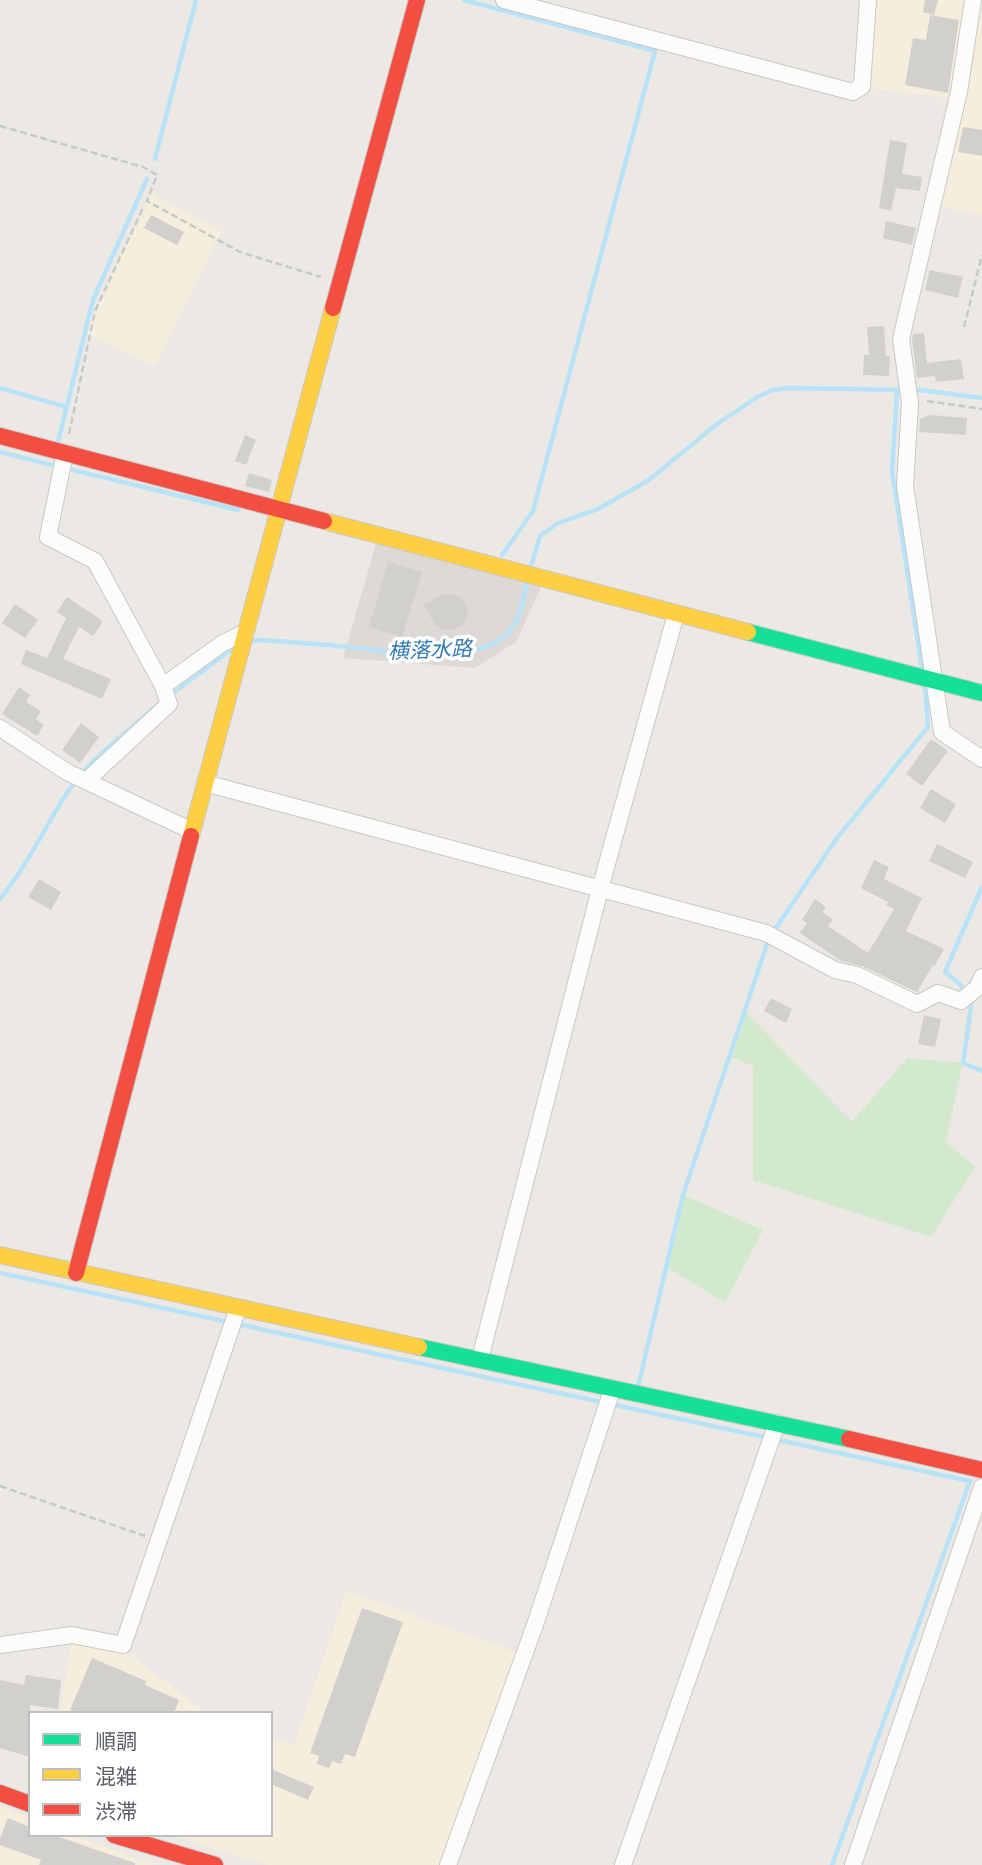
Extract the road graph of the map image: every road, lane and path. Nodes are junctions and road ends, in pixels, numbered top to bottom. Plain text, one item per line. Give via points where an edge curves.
1 (417, 0) edge
2 (504, 0) edge
3 (868, 0) edge
4 (973, 0) edge
5 (0, 126) edge
6 (144, 206) dead end
7 (982, 255) edge
8 (980, 274) edge
9 (341, 284) junction
10 (964, 327) dead end
11 (909, 403) junction
12 (982, 409) edge
13 (0, 436) edge
14 (65, 453) junction
15 (280, 510) junction
16 (676, 614) junction
17 (246, 632) junction
18 (935, 680) junction
19 (163, 686) junction
20 (982, 693) edge
21 (0, 728) edge
22 (982, 759) edge
23 (86, 780) junction
24 (205, 783) junction
25 (192, 831) junction
26 (600, 889) junction
27 (979, 983) edge
28 (0, 1255) edge
29 (76, 1273) junction
30 (238, 1308) junction
31 (480, 1359) junction
32 (612, 1390) junction
33 (777, 1423) junction
34 (982, 1470) edge
35 (0, 1486) edge
36 (982, 1487) edge
37 (159, 1540) junction
38 (0, 1645) edge
39 (0, 1793) edge
40 (28, 1803) edge
41 (121, 1837) edge
42 (215, 1865) edge
43 (448, 1865) edge
44 (623, 1865) edge
45 (853, 1865) edge

1 - 9 street
2 - 3 street via 853,92 862,86
4 - 11 street via 959,92 901,339
5 - 9 path via 143,167 157,175 147,201 240,252
6 - 14 path via 95,311
7 - 8 path
8 - 10 path
9 - 15 street
11 - 12 path via 930,400
11 - 18 street via 905,486
13 - 14 street
14 - 15 street
14 - 19 street via 48,537 95,561
15 - 16 street
15 - 17 street
16 - 18 street
16 - 26 street
17 - 19 street
17 - 24 street
18 - 20 street
18 - 22 street via 942,732
19 - 23 street via 169,704
21 - 23 street
23 - 25 street
24 - 25 street
24 - 26 street
25 - 29 street
26 - 27 street via 771,935 835,970 857,975 917,1004 938,993 961,1001
26 - 31 street
28 - 29 street
29 - 30 street
30 - 31 street
30 - 37 street
31 - 32 street
32 - 33 street
32 - 43 street via 536,1622
33 - 34 street
33 - 44 street
35 - 37 path
36 - 45 street
37 - 38 street via 122,1645 72,1636
39 - 40 street
41 - 42 street

